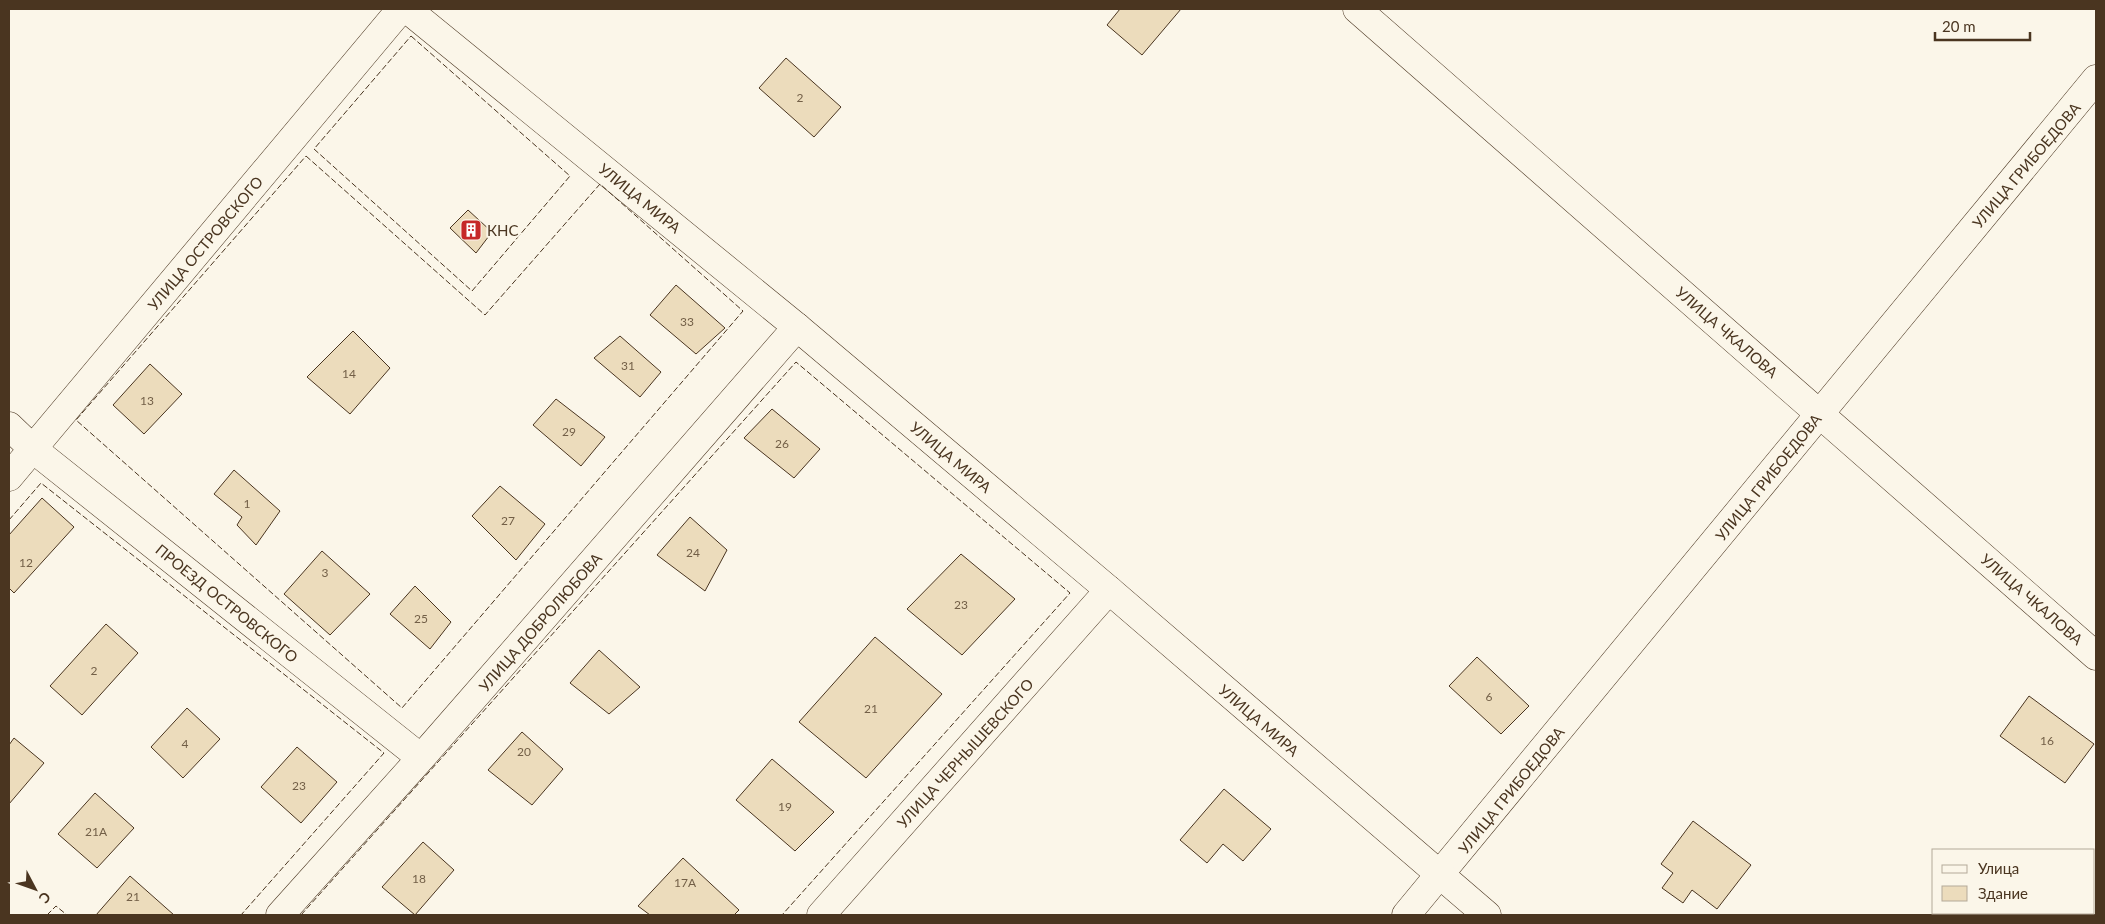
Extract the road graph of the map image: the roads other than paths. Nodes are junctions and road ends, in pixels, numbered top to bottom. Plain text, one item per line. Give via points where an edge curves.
1 (401, 9) edge
2 (408, 9) edge
3 (1357, 9) edge
4 (2096, 80) edge
5 (797, 327) junction
6 (1821, 413) junction
7 (9, 426) edge
8 (33, 449) junction
9 (9, 477) edge
10 (1109, 590) junction
11 (2096, 656) edge
12 (421, 758) junction
13 (1440, 875) junction
14 (280, 915) edge
15 (821, 915) edge
16 (1406, 915) edge
17 (1487, 915) edge

1 - 8 street, УЛИЦА ОСТРОВСКОГО
2 - 5 street, УЛИЦА МИРА
3 - 6 street, УЛИЦА ЧКАЛОВА
4 - 6 street, УЛИЦА ГРИБОЕДОВА
5 - 10 street, УЛИЦА МИРА
5 - 12 street, УЛИЦА ДОБРОЛЮБОВА
6 - 11 street, УЛИЦА ЧКАЛОВА
6 - 13 street, УЛИЦА ГРИБОЕДОВА
7 - 8 street, ПРОЕЗД ОСТРОВСКОГО
8 - 9 street, УЛИЦА ОСТРОВСКОГО
8 - 12 street, ПРОЕЗД ОСТРОВСКОГО
10 - 13 street, УЛИЦА МИРА
10 - 15 street, УЛИЦА ЧЕРНЫШЕВСКОГО
12 - 14 street, УЛИЦА ДОБРОЛЮБОВА
13 - 16 street, УЛИЦА ГРИБОЕДОВА
13 - 17 street, УЛИЦА МИРА

